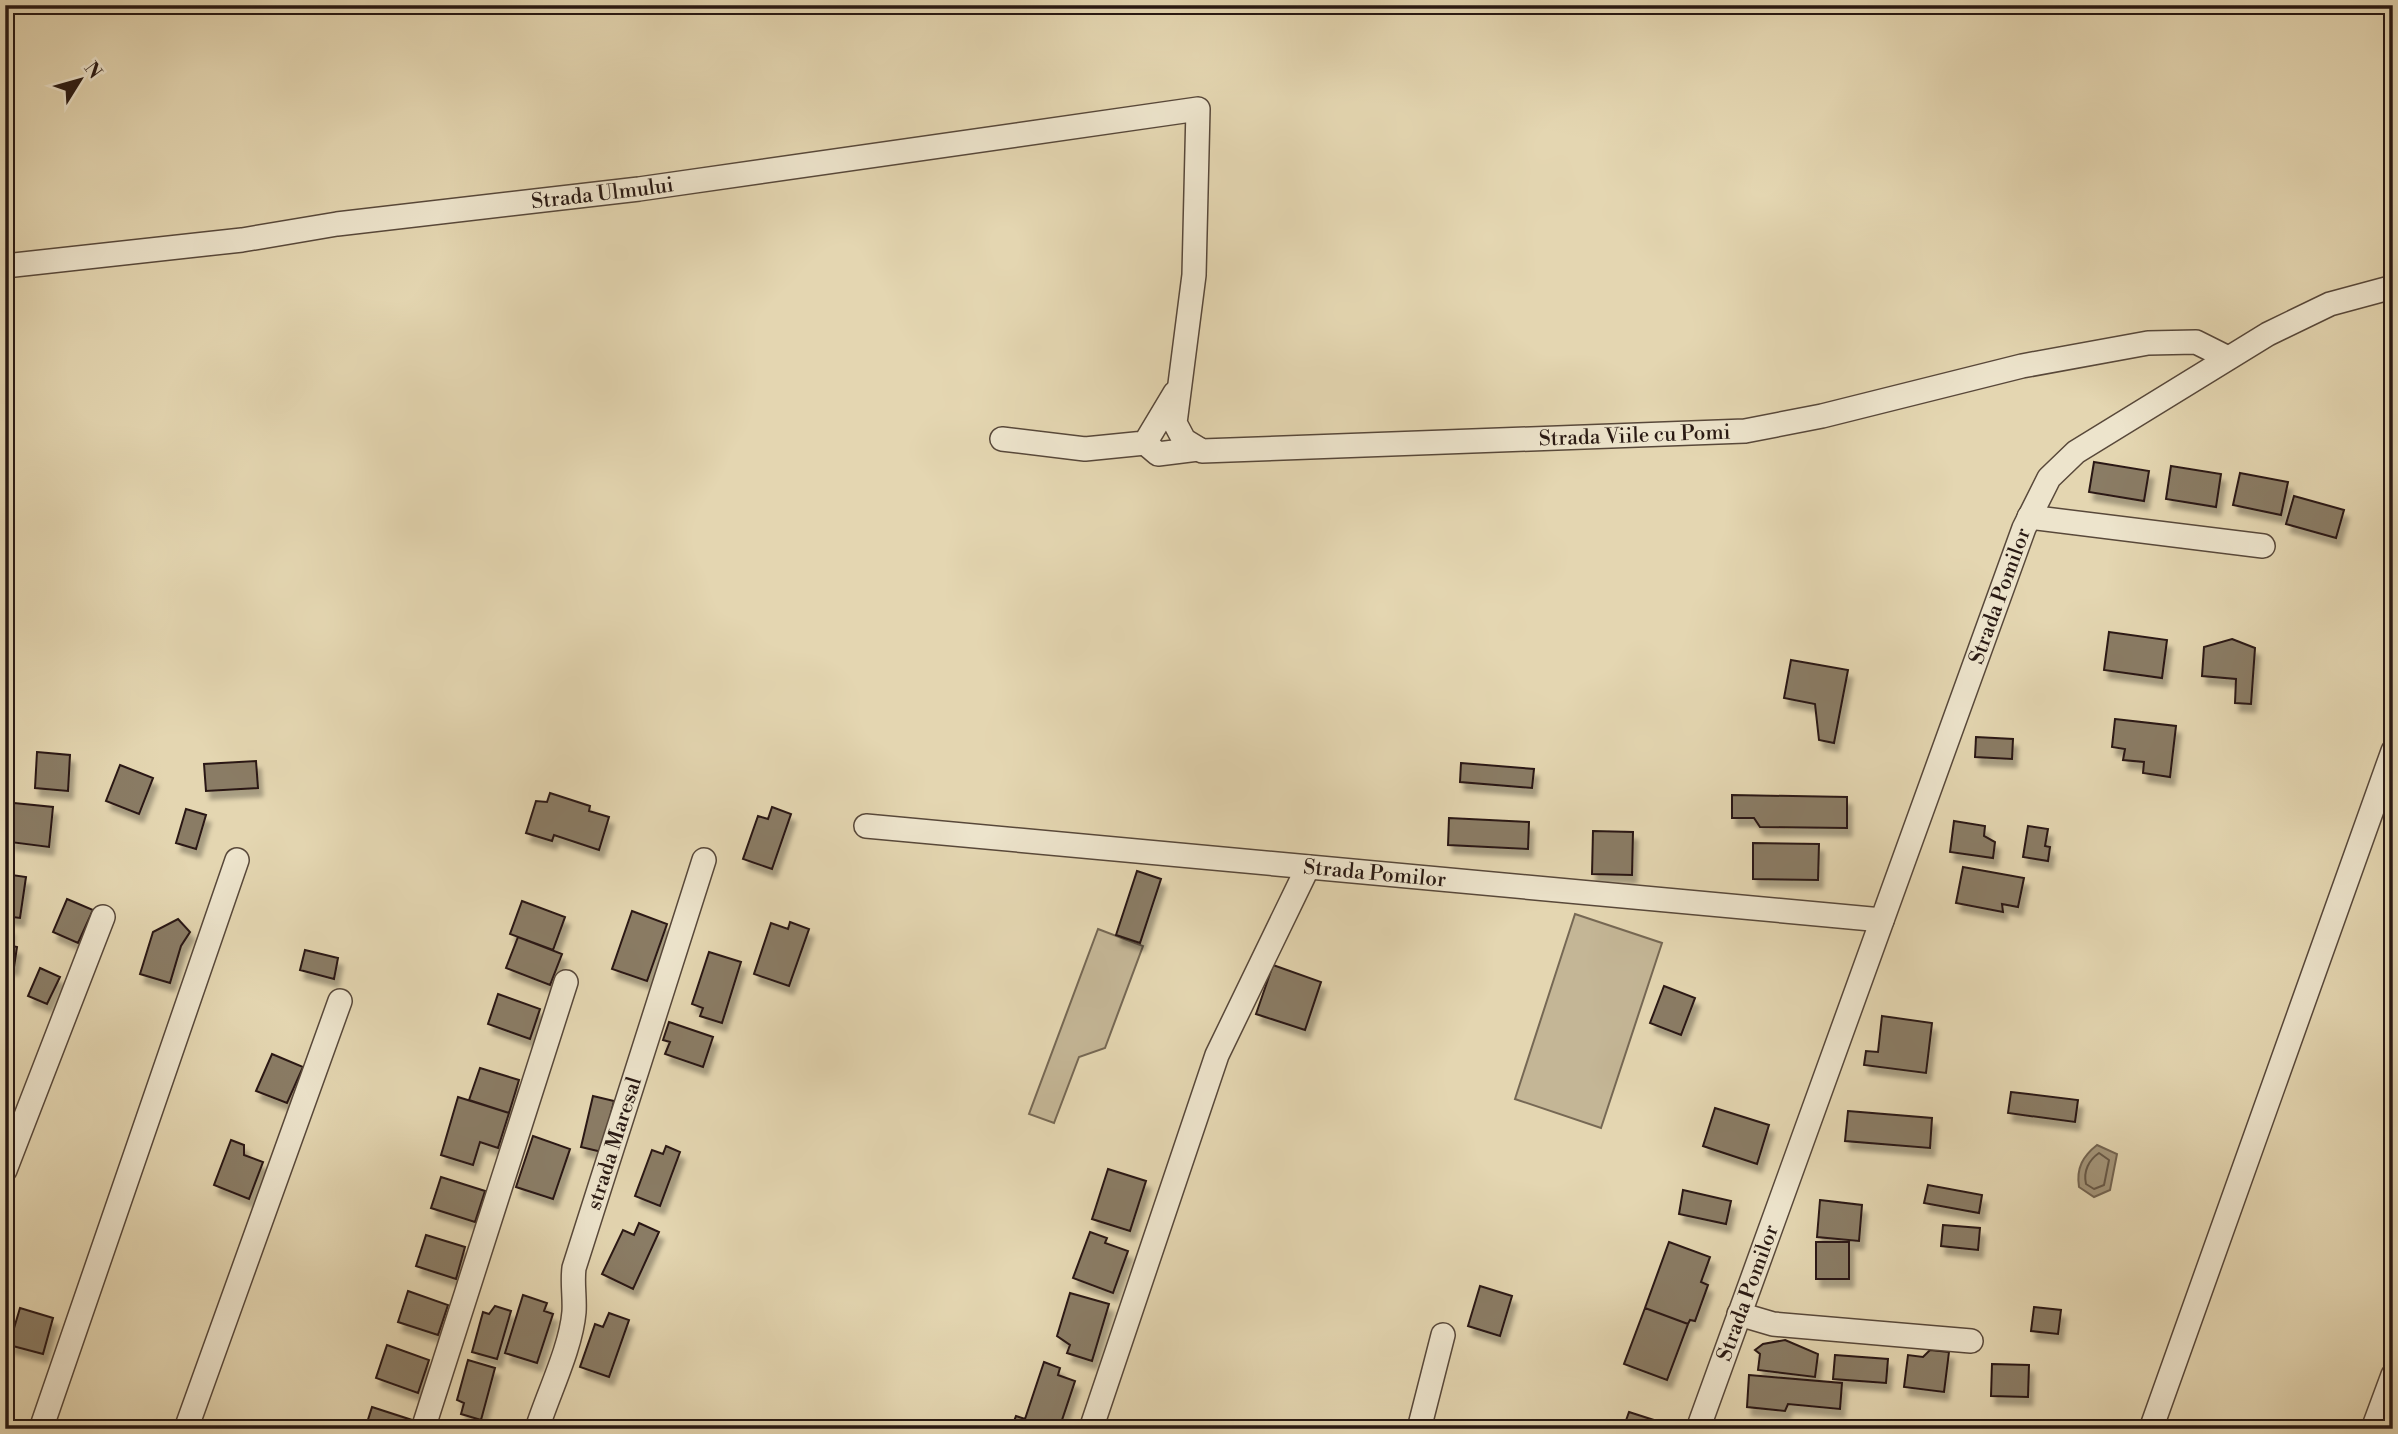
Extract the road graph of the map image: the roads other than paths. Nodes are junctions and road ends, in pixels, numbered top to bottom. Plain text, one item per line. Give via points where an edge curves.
1 (5, 266) edge
2 (2393, 287) edge
3 (2226, 357) junction
4 (1180, 385) junction
5 (1002, 439) dead end
6 (1144, 443) junction
7 (1198, 449) junction
8 (2029, 517) junction
9 (2263, 546) dead end
10 (2393, 751) edge
11 (866, 826) dead end
12 (237, 860) dead end
13 (704, 860) dead end
14 (1308, 867) junction
15 (103, 916) dead end
16 (1882, 920) junction
17 (566, 982) dead end
18 (340, 1001) dead end
19 (5, 1170) edge
20 (1739, 1314) junction
21 (1443, 1335) dead end
22 (1971, 1341) dead end
23 (2393, 1376) edge
24 (41, 1429) edge
25 (186, 1429) edge
26 (423, 1429) edge
27 (537, 1429) edge
28 (1091, 1429) edge
29 (1419, 1429) edge
30 (1698, 1429) edge
31 (2151, 1429) edge
32 (2373, 1429) edge

1 - 4 street, Strada Ulmului via 639,189 1198,109 1194,275
2 - 3 street via 2330,304
3 - 7 street, Strada Viile cu Pomi via 2196,342 2148,343 2022,366 1745,431
3 - 8 street, Strada Pomilor via 2076,452 2049,478
4 - 6 street
4 - 7 street via 1175,424 1184,440
5 - 6 street via 1085,449
6 - 7 street, Strada Viile cu Pomi via 1158,454
8 - 9 street
8 - 16 street, Strada Pomilor
10 - 31 street
11 - 14 street, Strada Pomilor
12 - 24 street
13 - 27 street, strada Maresal via 574,1268 570,1331
14 - 16 street, Strada Pomilor
14 - 28 street via 1217,1055
15 - 19 street
16 - 20 street, Strada Pomilor
17 - 26 street
18 - 25 street
20 - 22 street via 1773,1324
20 - 30 street, Strada Pomilor
21 - 29 street
23 - 32 street

